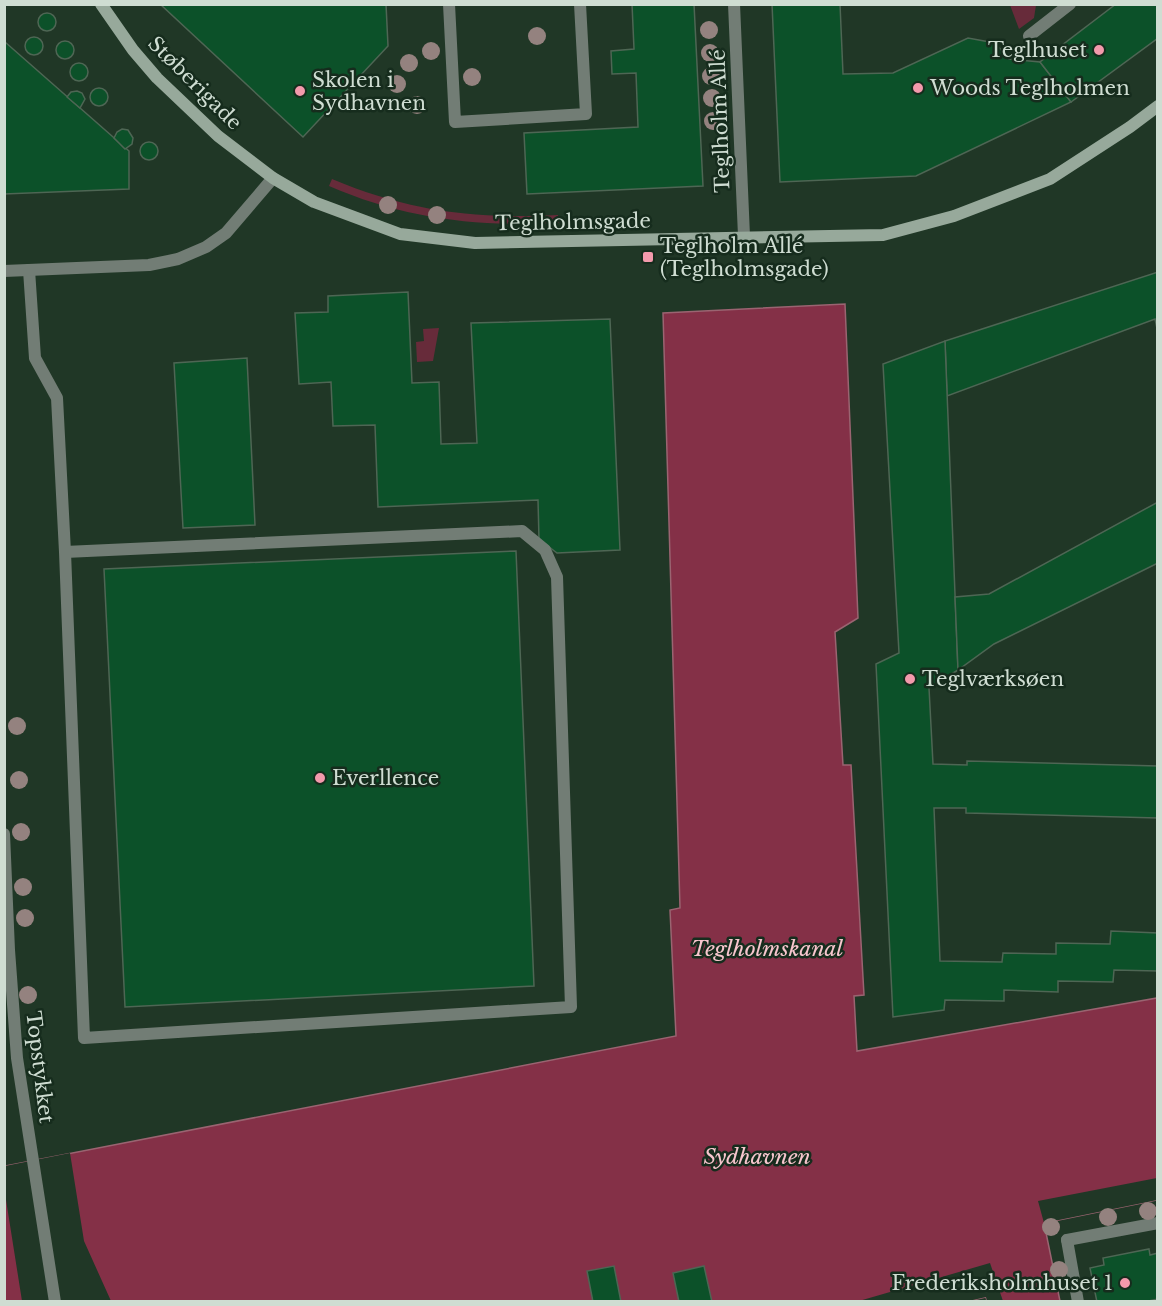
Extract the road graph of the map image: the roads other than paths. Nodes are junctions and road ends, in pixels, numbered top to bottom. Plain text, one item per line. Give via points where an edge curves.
1 (101, 4) edge
2 (449, 4) edge
3 (580, 4) edge
4 (734, 4) edge
5 (1070, 4) edge
6 (1029, 36) dead end
7 (1158, 106) edge
8 (273, 178) junction
9 (744, 237) junction
10 (29, 270) junction
11 (4, 271) edge
12 (65, 552) junction
13 (4, 834) edge
14 (7, 950) edge
15 (1158, 1223) edge
16 (55, 1302) edge
17 (1078, 1302) edge

1 - 8 street, Støberigade via 157,78 218,136
2 - 3 street via 455,122 586,114
4 - 9 street, Teglholm Allé
5 - 6 street
7 - 9 street, Teglholmsgade via 1050,179 954,216 883,235
8 - 9 street, Teglholmsgade via 314,202 400,234 475,243
8 - 10 street via 226,233 178,259 141,266
10 - 11 street
10 - 12 street via 35,358 57,398
12 - 12 street via 522,531 545,550 557,576 571,1007 84,1038
13 - 14 street, Topstykket
14 - 16 street, Topstykket via 17,1058
15 - 17 street via 1067,1240

